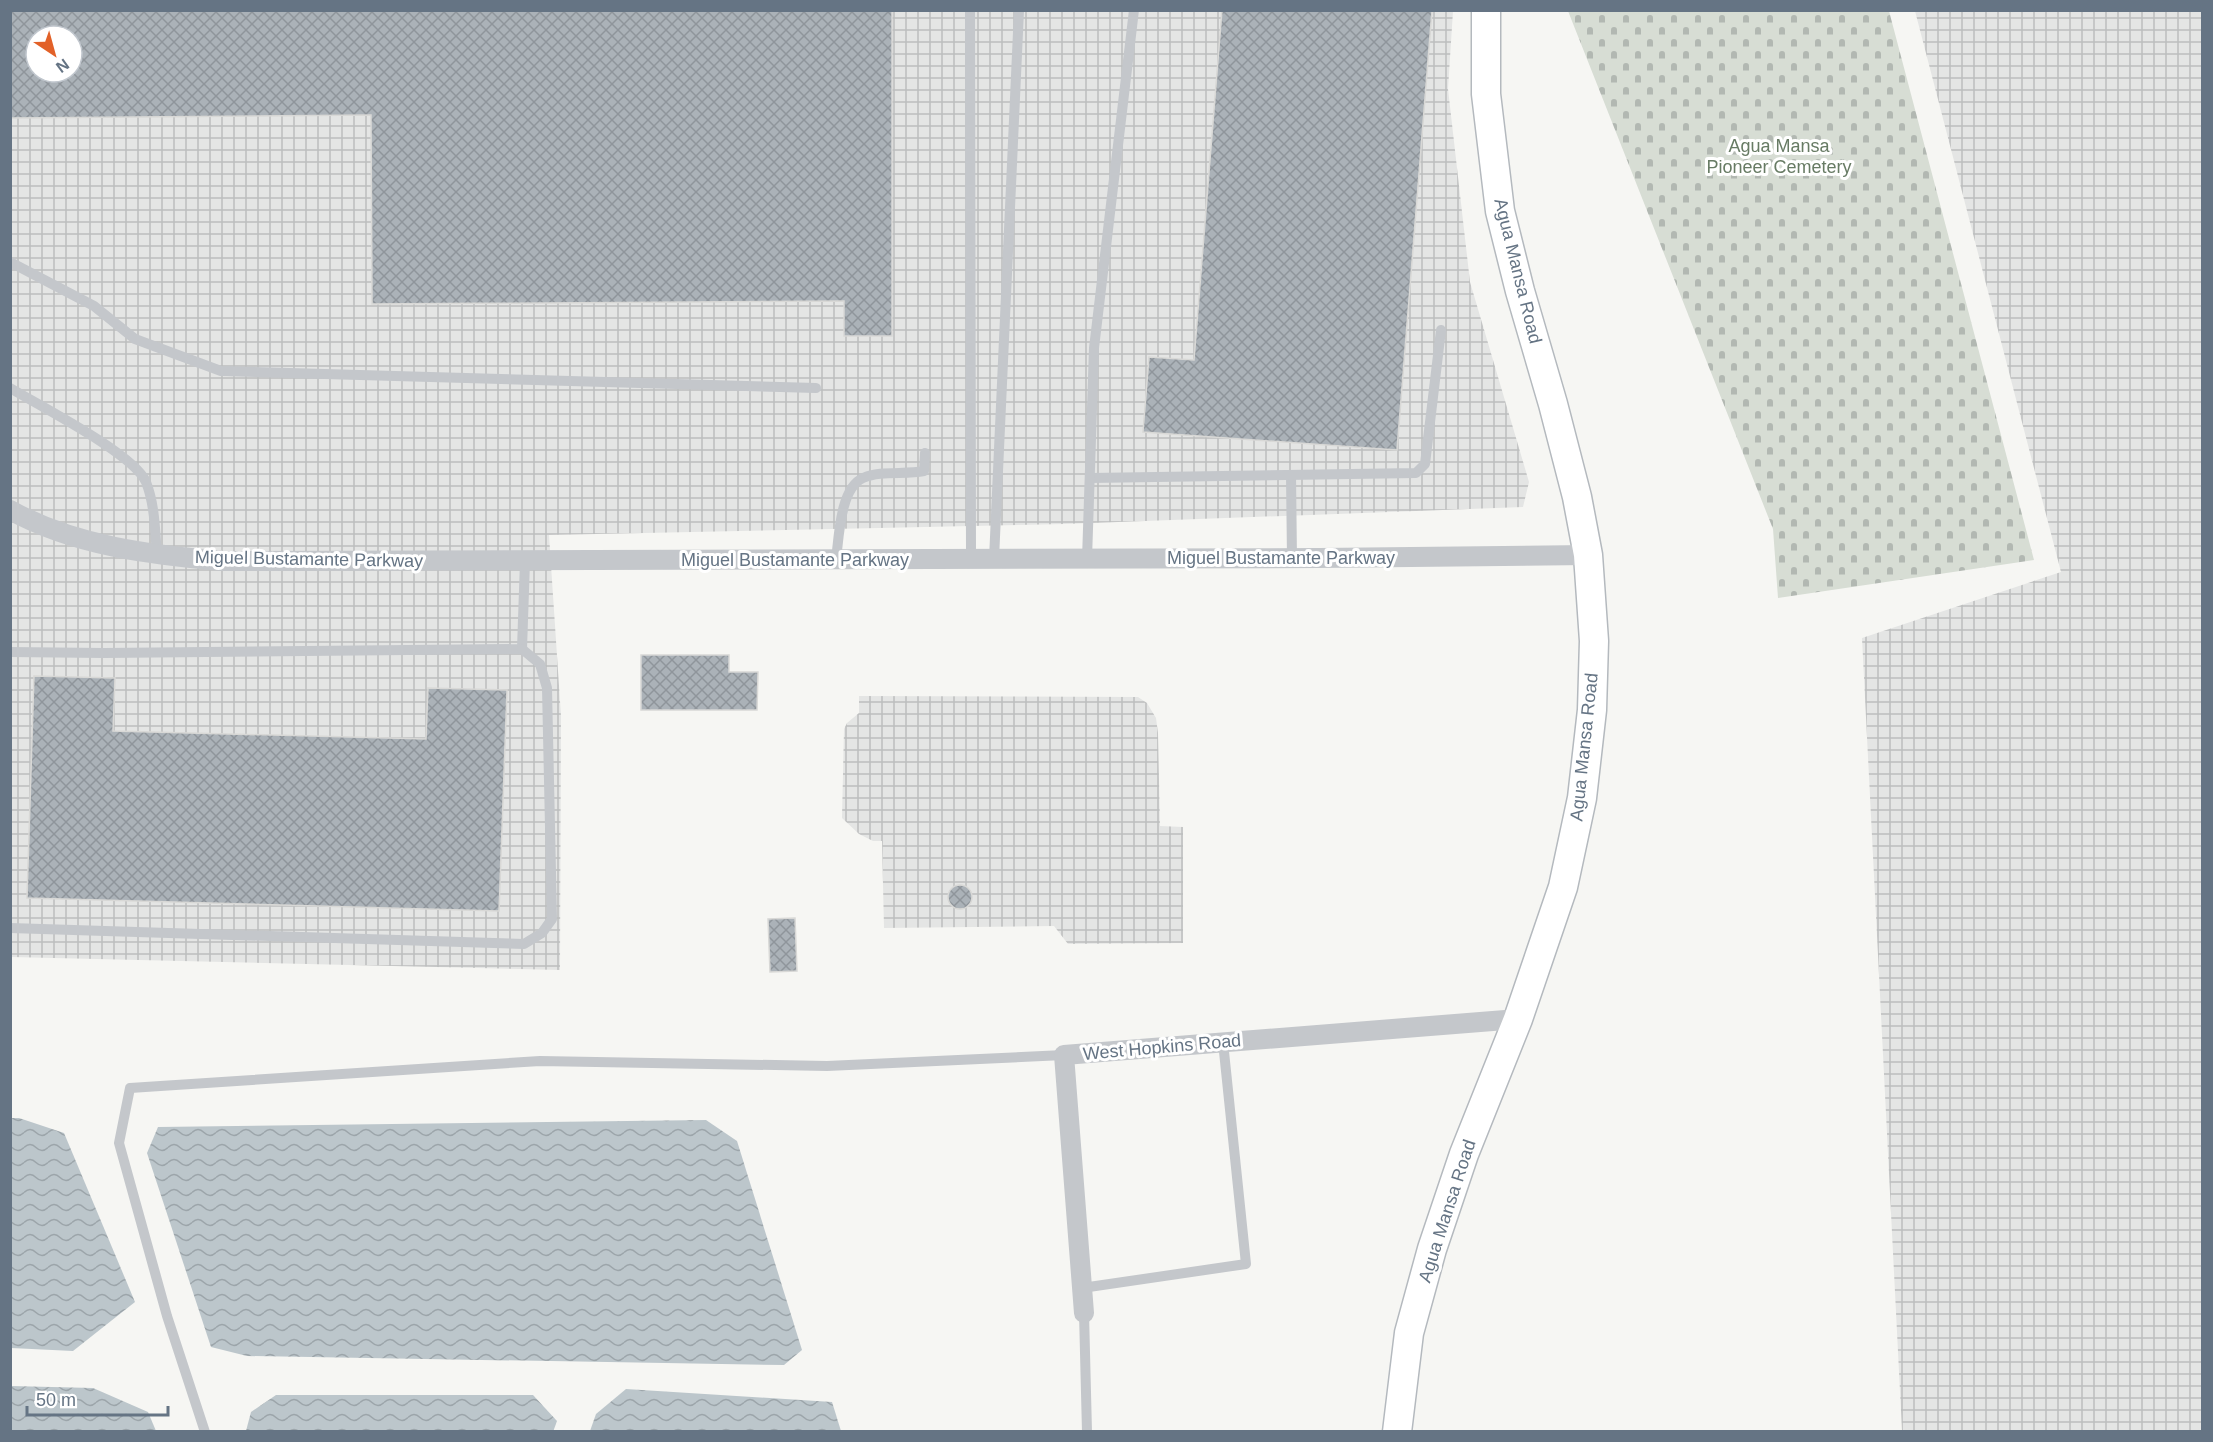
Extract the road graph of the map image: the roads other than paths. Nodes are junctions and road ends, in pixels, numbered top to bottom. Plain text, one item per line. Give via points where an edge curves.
1 (970, 10) edge
2 (1019, 10) edge
3 (1134, 10) edge
4 (1486, 10) edge
5 (10, 262) edge
6 (1441, 330) dead end
7 (10, 388) edge
8 (816, 388) dead end
9 (926, 453) dead end
10 (1291, 475) junction
11 (1090, 478) junction
12 (10, 510) edge
13 (157, 555) junction
14 (1588, 555) junction
15 (1292, 558) junction
16 (971, 559) junction
17 (994, 559) junction
18 (1087, 559) junction
19 (836, 560) junction
20 (525, 561) junction
21 (522, 649) junction
22 (10, 652) edge
23 (10, 928) edge
24 (1518, 1019) junction
25 (1223, 1042) junction
26 (1064, 1055) junction
27 (1082, 1288) junction
28 (1084, 1313) joint
29 (206, 1431) edge
30 (1087, 1431) edge
31 (1397, 1431) edge

1 - 16 lane
2 - 17 lane
3 - 11 lane via 1094,348
4 - 14 main road, Agua Mansa Road via 1486,94 1500,211 1577,497
5 - 8 lane via 94,306 135,339 221,371
6 - 10 lane via 1422,469 1416,473
7 - 13 lane via 120,453 137,470 146,481
9 - 19 lane via 924,471 864,477 852,486 843,507
10 - 11 lane
10 - 15 lane
11 - 18 lane
12 - 13 street, Miguel Bustamante Parkway via 93,542
13 - 20 street, Miguel Bustamante Parkway via 223,561
14 - 15 street, Miguel Bustamante Parkway
14 - 24 main road, Agua Mansa Road via 1594,641 1592,710 1582,798 1563,886
15 - 18 street, Miguel Bustamante Parkway
16 - 17 street, Miguel Bustamante Parkway
16 - 19 street, Miguel Bustamante Parkway
17 - 18 street, Miguel Bustamante Parkway
19 - 20 street, Miguel Bustamante Parkway
20 - 21 lane
21 - 22 lane
21 - 23 lane via 540,664 547,688 552,919 542,933 524,944
24 - 25 street, West Hopkins Road
24 - 31 main road, Agua Mansa Road via 1464,1154 1432,1250 1409,1333
25 - 26 street, West Hopkins Road
25 - 27 lane via 1246,1264
26 - 27 street, West Hopkins Road
26 - 29 lane via 827,1066 540,1061 130,1088 119,1143 167,1316
27 - 28 street, West Hopkins Road
28 - 30 lane

